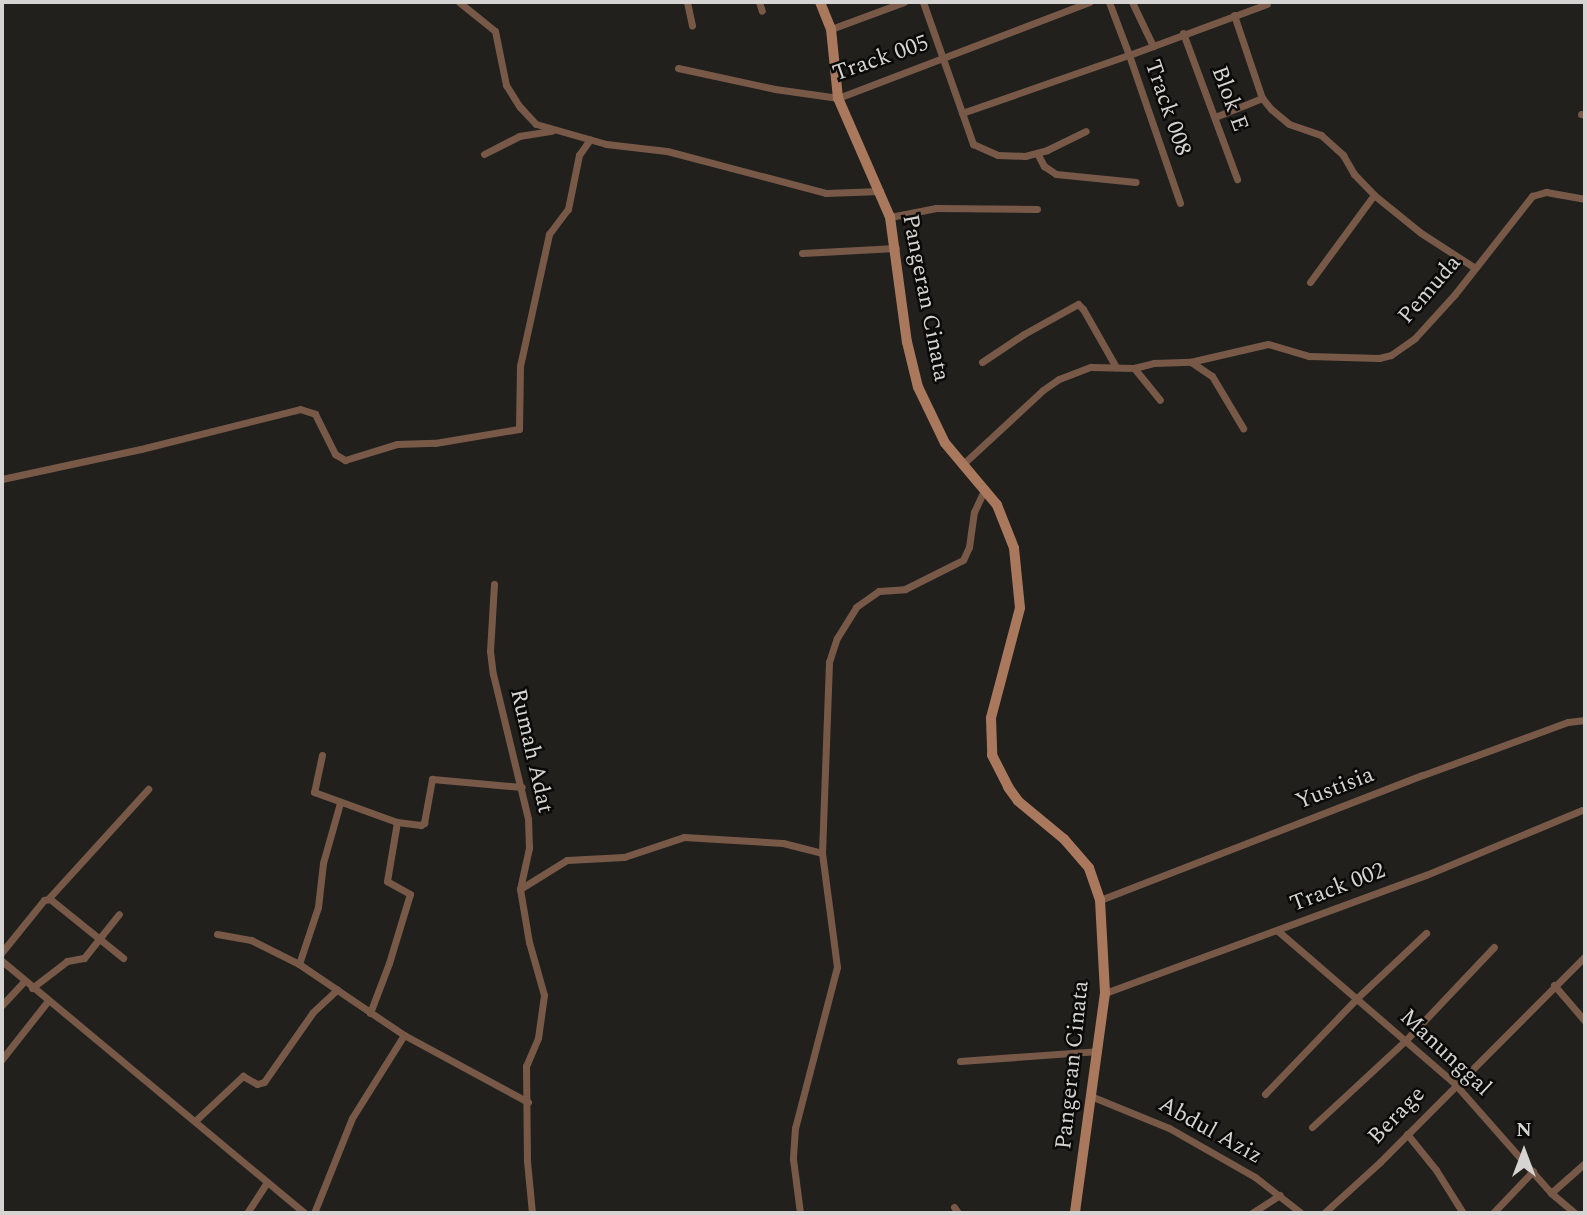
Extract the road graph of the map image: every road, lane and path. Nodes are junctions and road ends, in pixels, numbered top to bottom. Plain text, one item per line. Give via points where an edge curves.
1 (459, 2) edge
2 (687, 2) edge
3 (759, 2) edge
4 (822, 2) edge
5 (904, 2) edge
6 (923, 2) edge
7 (1089, 2) edge
8 (1109, 2) edge
9 (1132, 2) edge
10 (1267, 4) dead end
11 (762, 11) dead end
12 (1234, 15) junction
13 (692, 25) dead end
14 (831, 29) junction
15 (1184, 33) junction
16 (1153, 46) junction
17 (1129, 55) junction
18 (941, 58) junction
19 (678, 68) dead end
20 (838, 98) junction
21 (1262, 98) junction
22 (962, 113) junction
23 (1214, 117) junction
24 (556, 131) junction
25 (1086, 131) dead end
26 (590, 139) junction
27 (1037, 153) junction
28 (484, 154) dead end
29 (1237, 179) dead end
30 (1136, 182) dead end
31 (880, 191) junction
32 (1374, 195) junction
33 (1585, 198) edge
34 (1180, 203) dead end
35 (1037, 209) dead end
36 (890, 217) junction
37 (896, 248) junction
38 (802, 253) dead end
39 (1475, 268) junction
40 (1310, 282) dead end
41 (982, 362) dead end
42 (1190, 362) junction
43 (1116, 367) junction
44 (1135, 368) junction
45 (1160, 400) dead end
46 (1243, 428) dead end
47 (962, 465) junction
48 (2, 479) edge
49 (985, 488) junction
50 (494, 584) dead end
51 (1585, 720) edge
52 (322, 755) dead end
53 (522, 787) junction
54 (148, 789) dead end
55 (340, 803) junction
56 (1582, 810) dead end
57 (397, 822) junction
58 (822, 853) junction
59 (520, 888) junction
60 (48, 899) junction
61 (1100, 900) junction
62 (119, 915) dead end
63 (1278, 932) junction
64 (1426, 933) dead end
65 (217, 934) dead end
66 (101, 939) junction
67 (1493, 947) dead end
68 (2, 952) edge
69 (1585, 956) edge
70 (123, 958) dead end
71 (2, 961) edge
72 (299, 964) junction
73 (24, 981) junction
74 (1553, 985) junction
75 (32, 988) junction
76 (337, 990) junction
77 (1105, 993) junction
78 (1357, 998) junction
79 (47, 1002) junction
80 (2, 1005) edge
81 (370, 1013) junction
82 (1585, 1021) edge
83 (404, 1035) junction
84 (1406, 1040) junction
85 (1098, 1051) junction
86 (2, 1059) edge
87 (960, 1061) dead end
88 (1455, 1084) junction
89 (1265, 1094) dead end
90 (1093, 1097) junction
91 (528, 1102) junction
92 (195, 1121) junction
93 (1312, 1127) dead end
94 (1406, 1134) junction
95 (1585, 1163) edge
96 (1533, 1171) junction
97 (267, 1182) junction
98 (1551, 1193) junction
99 (1280, 1195) junction
100 (1564, 1206) junction
101 (247, 1213) edge
102 (304, 1213) edge
103 (314, 1213) edge
104 (532, 1213) edge
105 (800, 1213) edge
106 (1075, 1213) edge
107 (1252, 1213) edge
108 (1301, 1213) edge
109 (1324, 1213) edge
110 (1464, 1213) edge
111 (1493, 1213) edge
112 (1556, 1213) edge
113 (1575, 1213) edge

1 - 24 street via 495,31 501,75 520,107 536,124
2 - 13 street
3 - 11 street
4 - 14 street, Pangeran Cinata
5 - 14 street
6 - 18 street
7 - 18 street, Track 005
8 - 17 street
9 - 16 street, Track 008
10 - 12 street
12 - 15 street
12 - 21 street
14 - 20 street, Pangeran Cinata
15 - 16 street
15 - 23 street, Blok E
16 - 17 street, Track 008
17 - 22 street
17 - 34 street, Track 008
18 - 20 street, Track 005
18 - 22 street
19 - 20 street, Track 005
20 - 31 street, Pangeran Cinata
21 - 23 street
21 - 32 street via 1285,121 1328,141
22 - 27 street via 973,144 981,149 1015,157
23 - 29 street, Blok E
24 - 26 street
24 - 28 street via 519,136
25 - 27 street
26 - 31 street via 667,151 826,193
26 - 48 street via 579,155 568,209 549,234 522,355 521,426 515,431 397,444 345,460 335,454 315,414 300,408
27 - 30 street via 1044,166 1056,174
31 - 36 street, Pangeran Cinata
32 - 39 street
32 - 40 street
33 - 39 street, Pemuda via 1546,192 1532,196
35 - 36 street via 945,208
36 - 37 street, Pangeran Cinata
37 - 38 street
37 - 47 street, Pangeran Cinata via 907,342 918,387
39 - 42 street, Pemuda via 1415,338 1385,358 1309,356 1277,345 1251,345
41 - 43 street via 1078,304
42 - 44 street
42 - 46 street via 1212,376
43 - 44 street
43 - 47 street via 1091,367 1059,379
44 - 45 street
47 - 49 street, Pangeran Cinata
49 - 58 street via 974,512 963,560 905,589 879,591 856,607 837,638 829,662
49 - 61 street, Pangeran Cinata via 1004,519 1020,587 1017,631 991,718 992,755 1018,801 1064,839 1089,868
50 - 53 street, Rumah Adat via 492,674
51 - 61 street, Yustisia via 1458,762
52 - 55 street via 313,790
53 - 57 street via 432,779 424,823
53 - 59 street, Rumah Adat via 530,839
54 - 60 street
55 - 57 street
55 - 72 street via 323,863 318,907
56 - 63 street, Track 002
57 - 81 street via 387,881 410,894
58 - 59 street via 783,843 684,837 624,857 567,860
58 - 105 street via 837,967 795,1128 793,1159
59 - 91 street, Rumah Adat via 544,1004 538,1038 526,1066
60 - 66 street
60 - 68 street
61 - 77 street, Pangeran Cinata
62 - 66 street
63 - 77 street, Track 002
63 - 78 street, Manunggal
64 - 78 street
65 - 72 street via 251,940
66 - 70 street
66 - 75 street via 84,958 67,961
67 - 84 street
69 - 74 street, Berage
71 - 73 street
72 - 76 street
73 - 75 street
73 - 80 street
74 - 82 street
74 - 88 street, Berage
75 - 79 street
76 - 81 street
76 - 92 street via 313,1012 264,1082 257,1084 245,1075
77 - 85 street, Pangeran Cinata
78 - 84 street, Manunggal
78 - 89 street
79 - 86 street
79 - 92 street
81 - 83 street
83 - 91 street
83 - 103 street via 352,1118
84 - 88 street, Manunggal
84 - 93 street
85 - 87 street
85 - 90 street, Pangeran Cinata
88 - 94 street, Berage
88 - 96 street, Manunggal
90 - 99 street, Abdul Aziz via 1168,1128
90 - 106 street, Pangeran Cinata
91 - 104 street, Rumah Adat
92 - 97 street
94 - 109 street, Berage
94 - 110 street
95 - 98 street
96 - 98 street, Manunggal
96 - 111 street
97 - 101 street
97 - 102 street
98 - 100 street, Manunggal
99 - 107 street
99 - 108 street, Abdul Aziz
100 - 112 street
100 - 113 street, Manunggal

